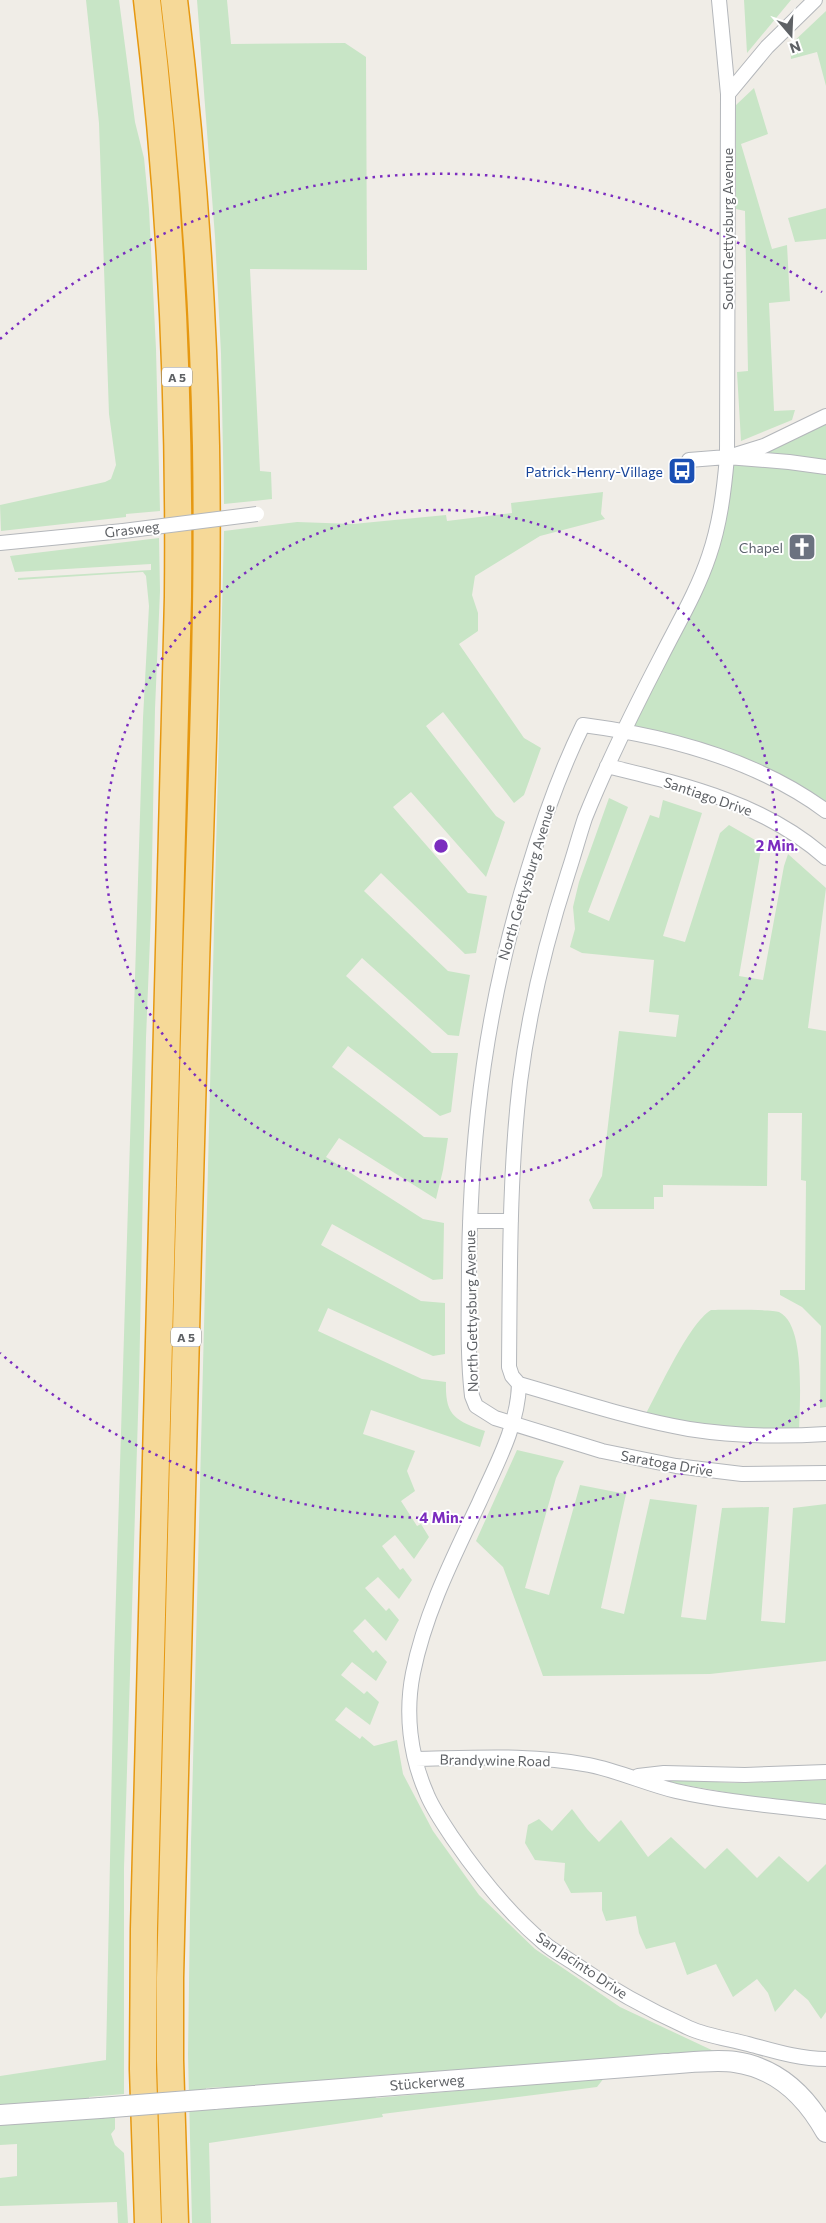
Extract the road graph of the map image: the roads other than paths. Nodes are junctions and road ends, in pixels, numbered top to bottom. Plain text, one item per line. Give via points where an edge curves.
1 (138, 0) edge
2 (147, 0) edge
3 (174, 0) edge
4 (191, 0) edge
5 (719, 0) edge
6 (815, 0) edge
7 (153, 48) junction
8 (184, 82) junction
9 (728, 94) junction
10 (826, 416) edge
11 (727, 458) junction
12 (689, 460) dead end
13 (826, 467) edge
14 (260, 514) dead end
15 (0, 544) edge
16 (623, 730) junction
17 (607, 766) junction
18 (826, 810) edge
19 (826, 858) edge
20 (470, 1221) junction
21 (510, 1221) junction
22 (519, 1384) junction
23 (512, 1425) junction
24 (826, 1434) edge
25 (826, 1473) edge
26 (415, 1759) junction
27 (826, 1772) edge
28 (634, 1777) junction
29 (826, 1812) edge
30 (826, 2059) edge
31 (0, 2115) edge
32 (826, 2132) edge
33 (148, 2223) edge
34 (176, 2223) edge

1 - 7 highway, A 5
2 - 7 highway, A 5
3 - 8 highway, A 5
4 - 8 highway, A 5 via 194,38
5 - 9 street, South Gettysburg Avenue
6 - 9 street via 767,47
7 - 33 highway, A 5 via 168,211 180,484 143,1956
8 - 34 highway, A 5 via 203,336 206,554 172,1900 170,2060
9 - 11 street, South Gettysburg Avenue
10 - 11 street via 764,446
11 - 12 street
11 - 13 street
11 - 16 street via 724,496 709,556 685,614
14 - 15 street, Grasweg, bridge
16 - 17 street
16 - 18 street via 752,768
16 - 20 street, North Gettysburg Avenue via 583,725 543,820 511,924 491,1011 479,1086
17 - 19 street, Santiago Drive via 670,781 739,804 796,834
17 - 21 street via 585,821 551,926 528,1028 520,1082
20 - 21 street
20 - 23 street, North Gettysburg Avenue via 472,1396 476,1406 484,1412
21 - 22 street via 509,1367
22 - 23 street
22 - 24 street via 690,1429 742,1435
23 - 25 street, Saratoga Drive via 602,1452 676,1466 742,1474
23 - 26 street, San Jacinto Drive via 435,1597 423,1632 409,1705
26 - 28 street, Brandywine Road via 530,1758 588,1765
26 - 30 street, San Jacinto Drive via 426,1794 474,1868 499,1899 544,1943 616,1992 692,2029 809,2059
27 - 28 street, Brandywine Road via 664,1773
28 - 29 street, Brandywine Road via 674,1790
31 - 32 street, Stückerweg, bridge via 665,2064 734,2062 763,2069 784,2081 815,2113

